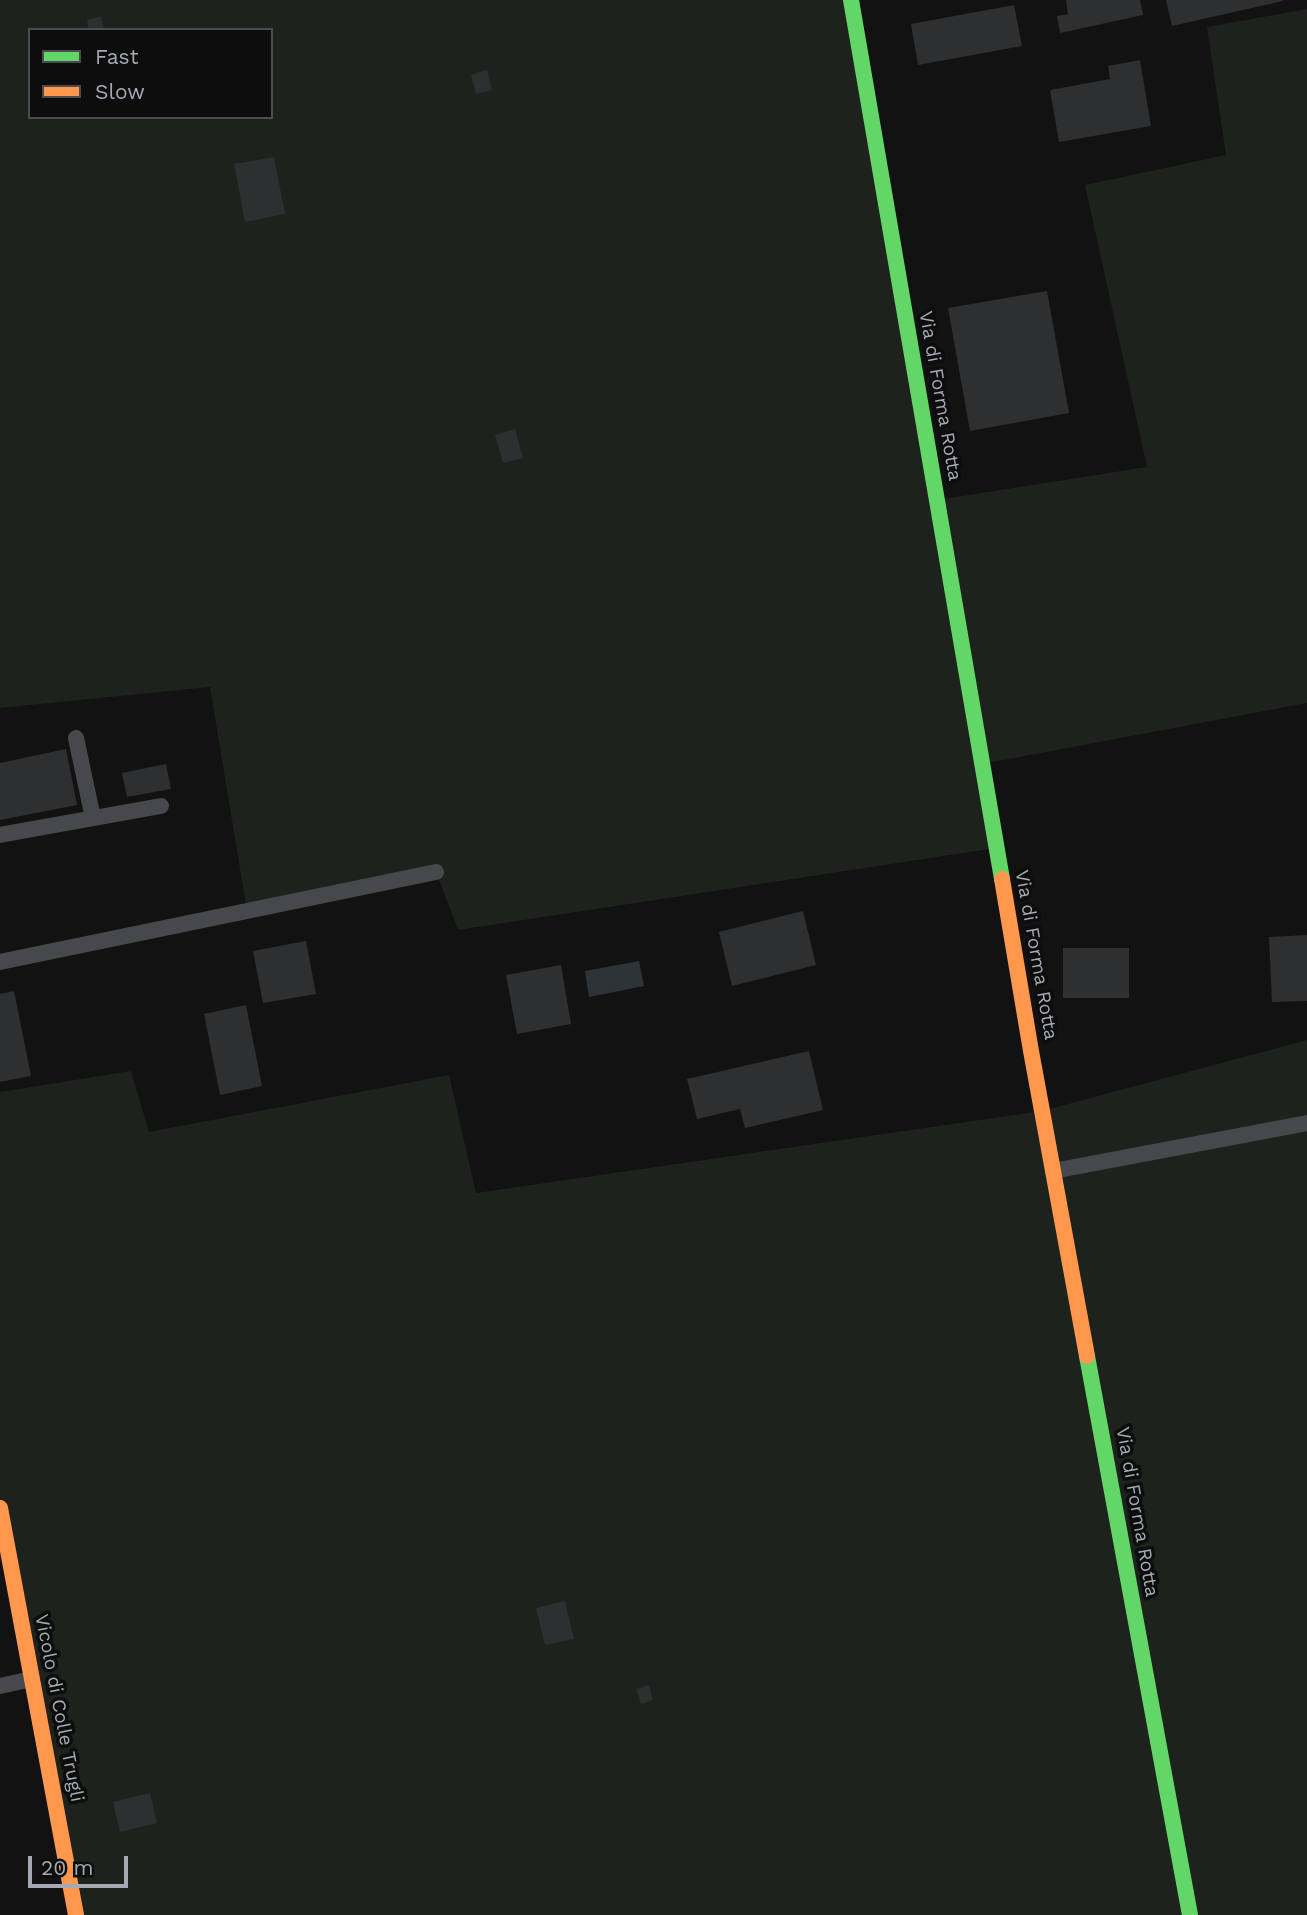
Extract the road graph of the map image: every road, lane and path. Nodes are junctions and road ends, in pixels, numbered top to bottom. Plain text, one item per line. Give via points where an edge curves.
1 (851, 0) edge
2 (76, 738) dead end
3 (161, 806) dead end
4 (93, 818) junction
5 (0, 835) edge
6 (436, 872) dead end
7 (0, 962) edge
8 (1307, 1123) edge
9 (1053, 1171) junction
10 (0, 1508) edge
11 (32, 1679) junction
12 (0, 1686) edge
13 (76, 1915) edge
14 (1190, 1915) edge

1 - 9 street, Via di Forma Rotta
2 - 4 lane
3 - 4 lane
4 - 5 lane
6 - 7 lane
8 - 9 lane
9 - 14 street, Via di Forma Rotta
10 - 11 street, Vicolo di Colle Trugli
11 - 12 lane
11 - 13 street, Vicolo di Colle Trugli

